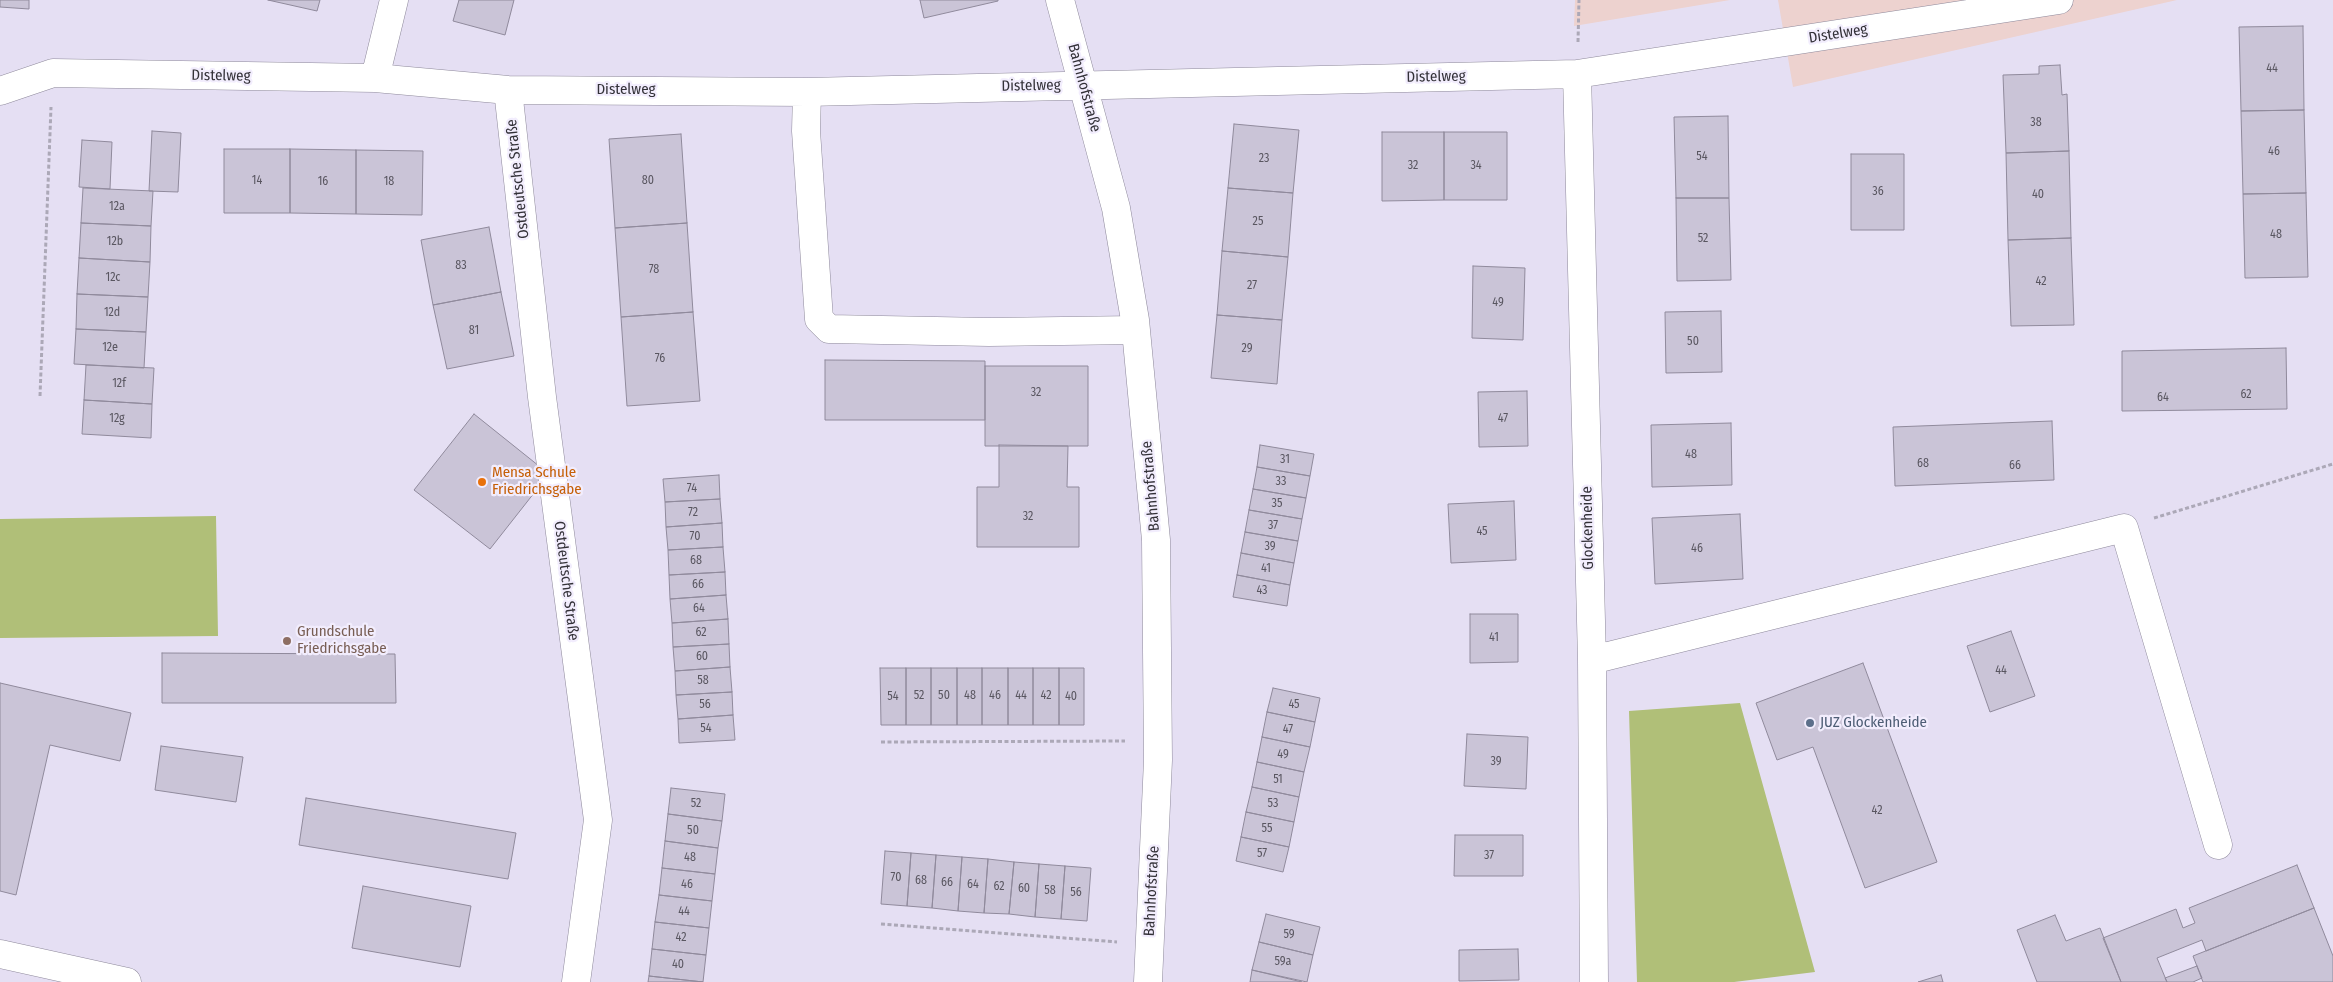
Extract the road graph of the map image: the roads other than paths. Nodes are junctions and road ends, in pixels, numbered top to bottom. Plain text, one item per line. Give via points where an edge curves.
1 (394, 0) edge
2 (1060, 0) edge
3 (2059, 0) edge
4 (1577, 74) junction
5 (375, 78) junction
6 (1084, 85) junction
7 (508, 90) junction
8 (0, 91) edge
9 (807, 92) junction
10 (1136, 330) junction
11 (1592, 660) junction
12 (2218, 845) dead end
13 (0, 954) edge
14 (127, 982) edge
15 (576, 982) edge
16 (1148, 982) edge
17 (1594, 982) edge

1 - 5 street
2 - 6 street, Bahnhofstraße
3 - 4 street, Distelweg
4 - 6 street, Distelweg
4 - 11 street, Glockenheide
5 - 7 street, Distelweg
5 - 8 street, Distelweg via 53,73
6 - 9 street, Distelweg
6 - 10 street, Bahnhofstraße via 1116,208
7 - 9 street, Distelweg
7 - 15 street, Ostdeutsche Straße via 542,397 598,820
9 - 10 street via 806,131 819,319 829,330
10 - 16 street, Bahnhofstraße via 1156,540 1158,741
11 - 12 street via 2124,528
11 - 17 street, Glockenheide
13 - 14 street

